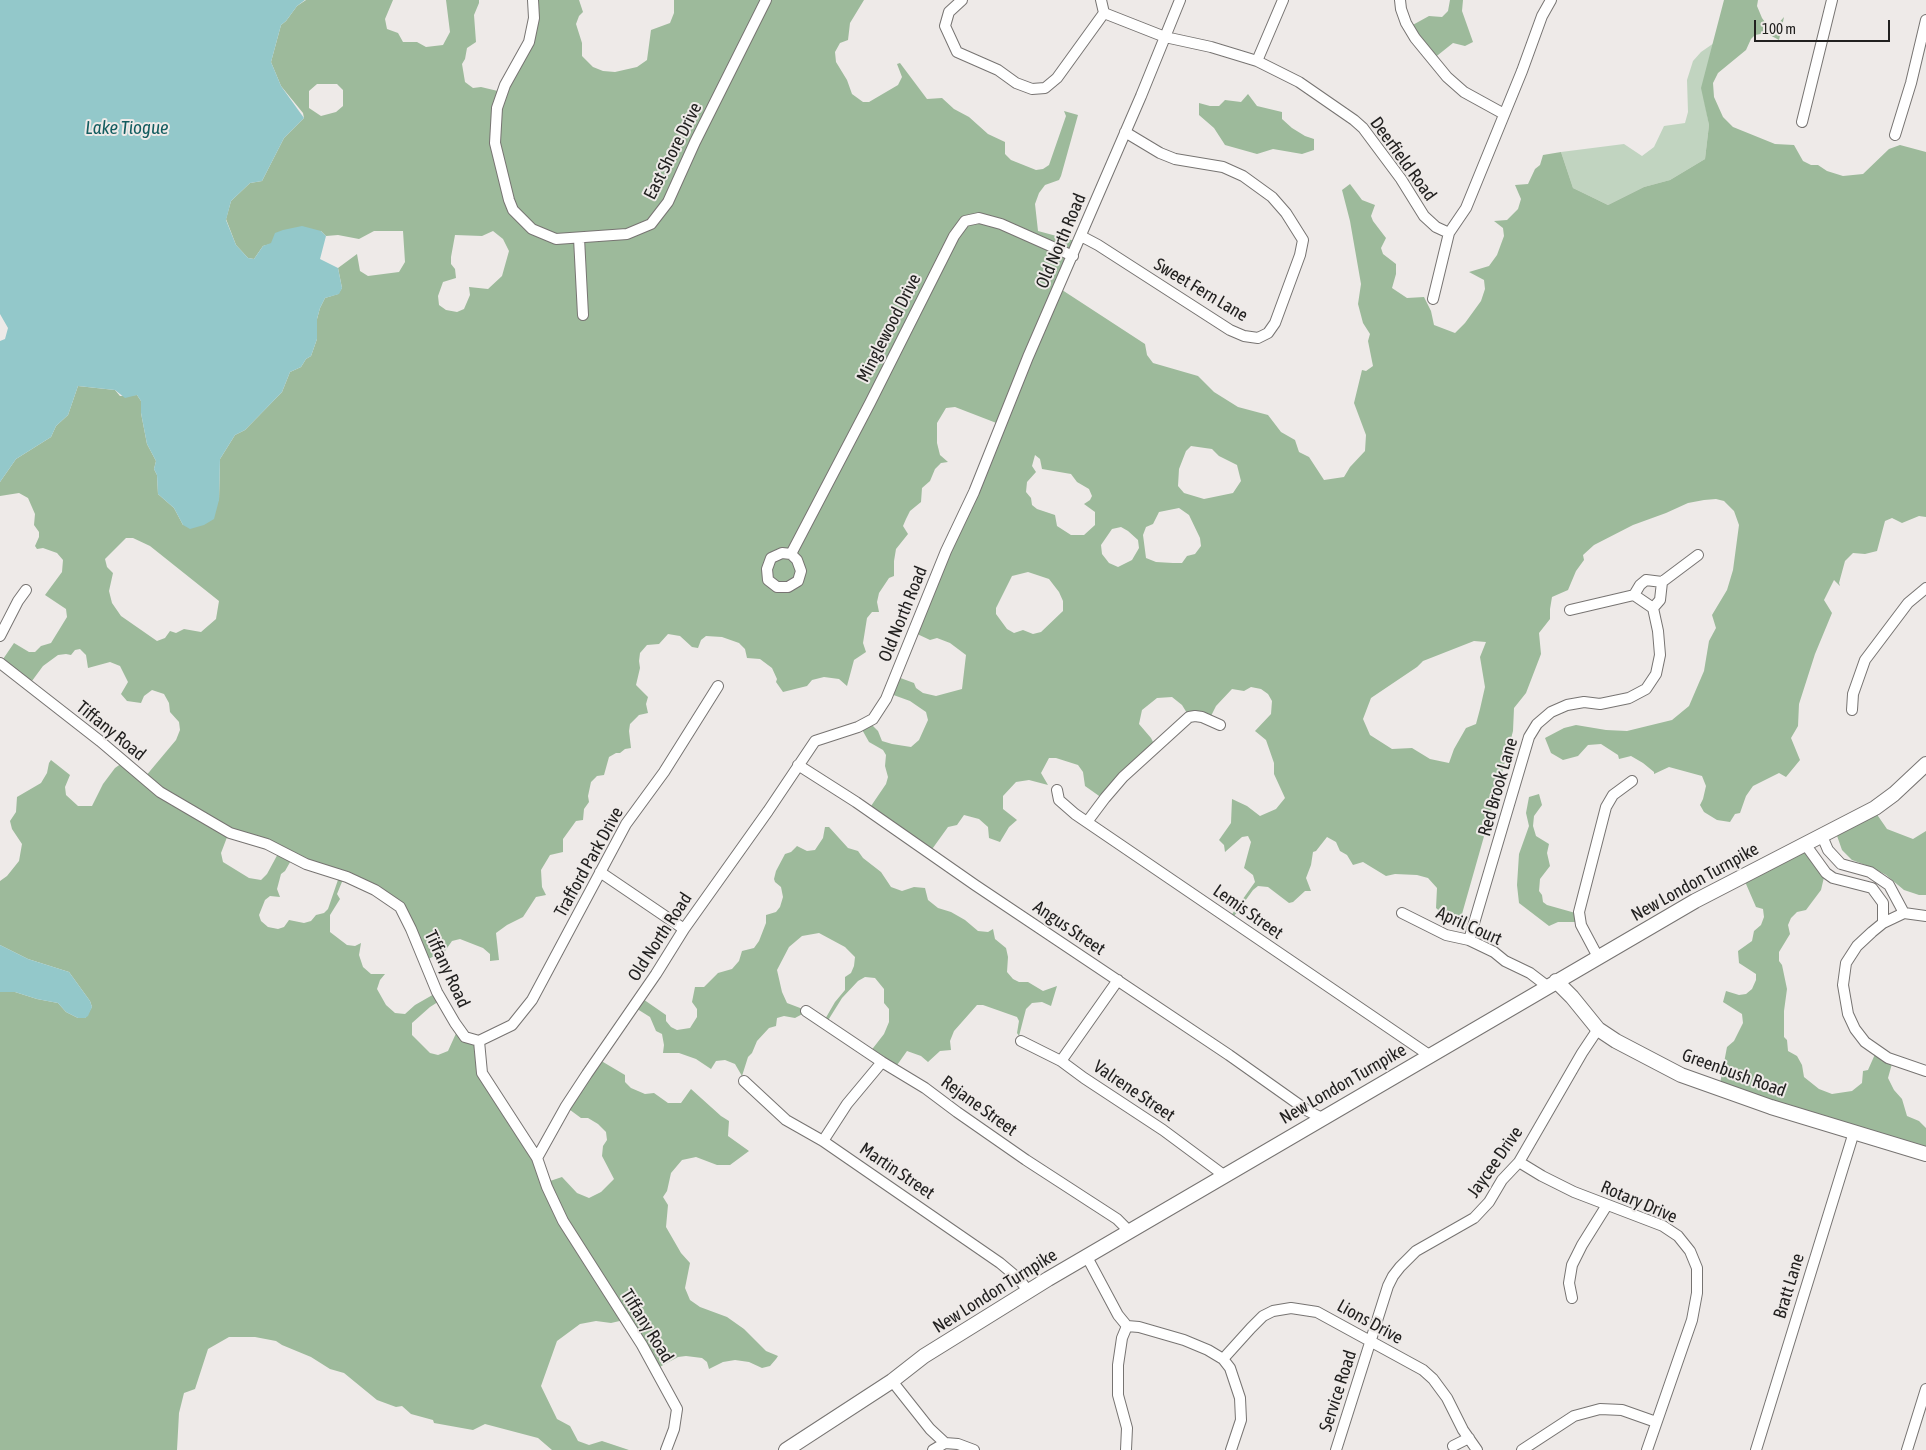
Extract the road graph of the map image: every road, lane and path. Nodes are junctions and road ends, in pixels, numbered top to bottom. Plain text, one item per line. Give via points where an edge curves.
1 (533, 0) edge
2 (766, 0) edge
3 (962, 0) edge
4 (1101, 0) edge
5 (1180, 0) edge
6 (1283, 0) edge
7 (1400, 0) edge
8 (1551, 0) edge
9 (1832, 0) edge
10 (1104, 14) junction
11 (1926, 20) edge
12 (1165, 36) junction
13 (1257, 61) junction
14 (1504, 114) junction
15 (1802, 122) dead end
16 (1125, 132) junction
17 (1895, 135) dead end
18 (1449, 233) junction
19 (1080, 236) junction
20 (579, 238) junction
21 (1073, 256) junction
22 (1433, 299) dead end
23 (583, 315) dead end
24 (791, 554) dead end
25 (1698, 556) dead end
26 (1662, 582) junction
27 (1926, 588) edge
28 (26, 590) dead end
29 (1634, 594) junction
30 (1653, 608) junction
31 (1570, 610) dead end
32 (0, 636) edge
33 (0, 664) edge
34 (718, 686) dead end
35 (1852, 710) dead end
36 (1220, 725) dead end
37 (1926, 764) edge
38 (798, 766) junction
39 (1632, 781) dead end
40 (1057, 790) dead end
41 (1087, 822) junction
42 (1822, 836) junction
43 (1805, 844) junction
44 (600, 872) junction
45 (1402, 913) dead end
46 (1904, 913) junction
47 (1926, 916) edge
48 (1883, 923) junction
49 (684, 929) junction
50 (1469, 940) junction
51 (1598, 957) junction
52 (1118, 980) junction
53 (1552, 984) junction
54 (806, 1011) dead end
55 (1598, 1029) junction
56 (1021, 1041) dead end
57 (479, 1042) junction
58 (1429, 1056) junction
59 (1061, 1061) junction
60 (882, 1062) junction
61 (1926, 1071) edge
62 (744, 1081) dead end
63 (1322, 1118) junction
64 (1854, 1132) junction
65 (823, 1141) junction
66 (1926, 1154) edge
67 (537, 1158) junction
68 (1519, 1162) junction
69 (1225, 1176) junction
70 (1607, 1205) junction
71 (1130, 1232) junction
72 (1087, 1256) junction
73 (1029, 1292) junction
74 (1572, 1298) dead end
75 (1127, 1326) junction
76 (1371, 1342) junction
77 (1223, 1359) junction
78 (892, 1381) junction
79 (1926, 1389) edge
80 (1656, 1422) junction
81 (1469, 1438) junction
82 (945, 1442) junction
83 (1453, 1446) dead end
84 (666, 1450) edge
85 (786, 1450) edge
86 (933, 1450) edge
87 (974, 1450) edge
88 (1126, 1450) edge
89 (1231, 1450) edge
90 (1336, 1450) edge
91 (1477, 1450) edge
92 (1522, 1450) edge
93 (1647, 1450) edge
94 (1756, 1450) edge
95 (1906, 1450) edge

1 - 20 street, East Shore Drive via 534,18 529,42 505,85 497,108 494,143 513,210 532,230 556,239
2 - 20 street, East Shore Drive via 668,202 651,224 627,234
3 - 10 street via 949,12 945,26 957,52 1032,89 1045,88 1057,78
4 - 10 street
5 - 12 street, Old North Road
6 - 13 street
7 - 14 street via 1415,38 1447,77 1464,92
8 - 14 street
9 - 15 street
10 - 12 street, Deerfield Road
11 - 17 street
12 - 13 street, Deerfield Road
12 - 16 street, Old North Road
13 - 18 street, Deerfield Road via 1299,82 1363,128 1424,216
14 - 18 street via 1466,208
16 - 19 street, Old North Road
16 - 19 street, Sweet Fern Lane via 1175,159 1222,167 1244,176 1272,197 1286,213 1303,240 1275,324 1258,338 1230,330
18 - 22 street
19 - 21 street, Old North Road
20 - 23 street
21 - 24 street, Minglewood Drive via 1001,224 979,218 964,221
21 - 38 street, Old North Road via 917,618 886,699 873,719 815,741
25 - 26 street
26 - 29 street via 1646,580
26 - 30 street via 1660,600
27 - 35 street via 1908,603 1865,660 1858,674
28 - 32 street
29 - 30 street
29 - 31 street
30 - 50 street, Red Brook Lane via 1660,655 1656,674 1646,689 1629,698 1600,704 1567,705 1551,712 1528,737
33 - 57 street, Tiffany Road via 160,792 230,833 267,844 306,864 347,877 400,907 437,992 455,1023 465,1037
34 - 44 street, Trafford Park Drive via 664,772 626,824
36 - 41 street via 1202,717 1189,718 1124,778
37 - 42 main road, New London Turnpike via 1894,794
38 - 49 street, Old North Road
38 - 52 street, Angus Street
39 - 51 street via 1613,795 1606,807 1579,912 1581,925
40 - 41 street, Lemis Street via 1059,800
41 - 58 street, Lemis Street
42 - 43 main road, New London Turnpike
42 - 46 street via 1828,850 1841,864 1877,876 1889,885
43 - 48 street via 1833,878 1872,888 1883,904
43 - 51 main road, New London Turnpike via 1695,901
44 - 49 street
44 - 57 street, Trafford Park Drive via 532,1000 512,1025
45 - 50 street, April Court via 1446,935
46 - 47 street
46 - 48 street
48 - 61 street via 1857,946 1846,963 1843,985 1848,1014 1858,1034 1876,1050 1888,1058
49 - 67 street, Old North Road via 566,1106
50 - 53 street, April Court
51 - 53 main road, New London Turnpike
52 - 59 street
52 - 63 street, Angus Street
53 - 55 main road, Greenbush Road via 1572,997
53 - 58 main road, New London Turnpike
54 - 60 street, Rejane Street
55 - 64 main road, Greenbush Road via 1681,1075 1771,1108
55 - 68 street, Jaycee Drive
56 - 59 street, Valrene Street
57 - 67 street, Tiffany Road via 482,1073
58 - 63 main road, New London Turnpike
59 - 69 street, Valrene Street
60 - 65 street via 847,1104
60 - 71 street, Rejane Street via 1117,1219
62 - 65 street, Martin Street via 786,1120
63 - 69 main road, New London Turnpike
64 - 66 main road, Greenbush Road
64 - 94 street, Bratt Lane
65 - 73 street, Martin Street via 1000,1263
67 - 84 street, Tiffany Road via 563,1221 678,1409
68 - 70 street, Rotary Drive via 1574,1192
68 - 76 street, Jaycee Drive via 1474,1218 1416,1252 1400,1267 1388,1286
69 - 71 main road, New London Turnpike
70 - 74 street via 1572,1265 1569,1283
70 - 80 street, Rotary Drive via 1662,1226 1678,1236 1690,1251 1697,1268 1692,1320
71 - 72 main road, New London Turnpike
72 - 73 main road, New London Turnpike
72 - 75 street
73 - 78 main road, New London Turnpike via 924,1356
75 - 77 street via 1184,1340
75 - 88 street via 1118,1365 1118,1395 1127,1428
76 - 77 street, Lions Drive via 1317,1312 1282,1309 1263,1316
76 - 81 street, Lions Drive via 1423,1370 1433,1379
76 - 90 street, Service Road
77 - 89 street via 1230,1368 1240,1398 1241,1420
78 - 82 street via 930,1429
78 - 85 main road, New London Turnpike
79 - 95 street
80 - 92 street via 1622,1410 1600,1408 1574,1416
80 - 93 street, Rotary Drive
81 - 83 street
81 - 91 street, Lions Drive
82 - 86 street
82 - 87 street

